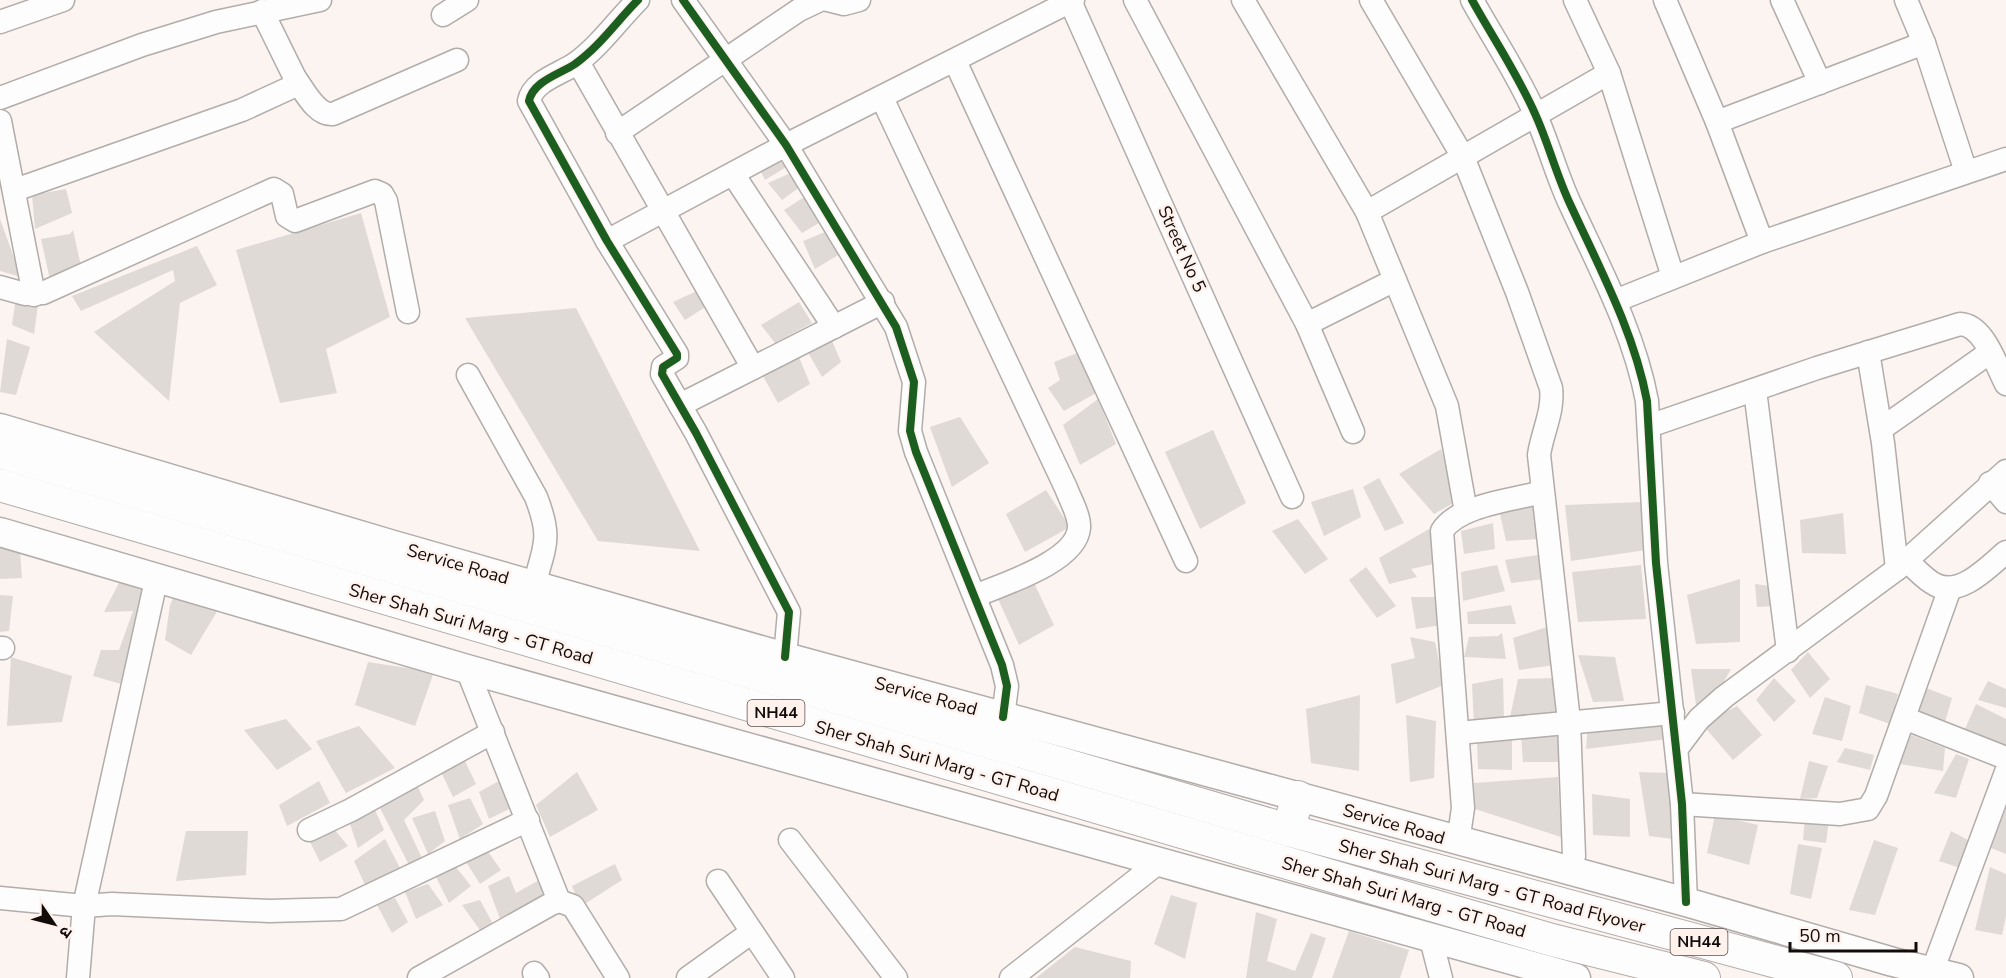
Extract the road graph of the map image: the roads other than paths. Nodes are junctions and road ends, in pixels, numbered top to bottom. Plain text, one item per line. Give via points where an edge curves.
1 (320, 0) edge
2 (467, 0) edge
3 (638, 0) edge
4 (683, 0) edge
5 (820, 0) edge
6 (828, 0) edge
7 (859, 0) edge
8 (1135, 0) edge
9 (1243, 0) edge
10 (1371, 0) edge
11 (1472, 0) edge
12 (1575, 0) edge
13 (1665, 0) edge
14 (1782, 0) edge
15 (1906, 0) edge
16 (1071, 1) edge
17 (51, 2) edge
18 (789, 7) edge
19 (262, 12) junction
20 (443, 15) dead end
21 (0, 22) edge
22 (1924, 43) junction
23 (728, 59) junction
24 (457, 60) dead end
25 (955, 61) junction
26 (578, 62) junction
27 (1609, 73) junction
28 (295, 78) junction
29 (1820, 83) junction
30 (0, 98) edge
31 (882, 98) junction
32 (1536, 115) junction
33 (0, 121) edge
34 (1717, 122) junction
35 (617, 133) junction
36 (786, 145) junction
37 (1463, 157) junction
38 (2006, 159) edge
39 (1966, 172) junction
40 (733, 174) junction
41 (15, 190) junction
42 (663, 211) junction
43 (1367, 212) junction
44 (607, 241) junction
45 (1762, 242) junction
46 (1673, 277) junction
47 (1395, 280) junction
48 (0, 287) edge
49 (34, 295) junction
50 (1615, 301) junction
51 (883, 302) junction
52 (408, 312) dead end
53 (1307, 324) junction
54 (834, 327) junction
55 (1868, 352) junction
56 (1989, 353) junction
57 (753, 368) junction
58 (468, 375) dead end
59 (2006, 384) edge
60 (1755, 390) junction
61 (680, 405) junction
62 (1649, 426) junction
63 (0, 428) edge
64 (1881, 429) junction
65 (1353, 432) dead end
66 (0, 452) edge
67 (1998, 477) edge
68 (0, 485) edge
69 (1542, 492) junction
70 (1292, 497) dead end
71 (2006, 502) edge
72 (1466, 512) junction
73 (0, 532) edge
74 (2006, 552) edge
75 (1186, 561) dead end
76 (1902, 565) junction
77 (157, 576) junction
78 (534, 585) junction
79 (1950, 588) junction
80 (975, 596) junction
81 (1788, 651) junction
82 (785, 657) junction
83 (467, 669) junction
84 (1673, 713) junction
85 (1003, 717) junction
86 (1904, 718) junction
87 (1569, 721) junction
88 (492, 732) junction
89 (1458, 733) junction
90 (1677, 747) junction
91 (2006, 758) edge
92 (2006, 772) edge
93 (1298, 797) junction
94 (1682, 804) junction
95 (528, 820) junction
96 (309, 830) dead end
97 (1288, 830) junction
98 (790, 840) dead end
99 (1458, 842) junction
100 (1158, 863) junction
101 (1569, 873) junction
102 (717, 881) dead end
103 (0, 898) edge
104 (559, 901) junction
105 (1686, 902) junction
106 (84, 906) junction
107 (752, 932) junction
108 (1431, 939) junction
109 (1932, 972) junction
110 (425, 977) edge
111 (78, 978) edge
112 (618, 978) edge
113 (688, 978) edge
114 (783, 978) edge
115 (896, 978) edge
116 (1011, 978) edge
117 (1441, 978) edge
118 (1576, 978) edge
119 (1704, 978) edge
120 (1836, 978) edge
121 (1959, 978) edge

1 - 19 street
2 - 20 street
3 - 26 street
4 - 23 street
5 - 18 street
6 - 7 street via 844,4
8 - 53 street
9 - 43 street
10 - 37 street
11 - 32 street
12 - 27 street
13 - 34 street
14 - 29 street
15 - 22 street
16 - 25 street
16 - 70 street, Street No 5
17 - 21 street
18 - 23 street
19 - 28 street
19 - 30 street via 142,45
22 - 29 street
22 - 39 street
23 - 35 street
23 - 36 street
24 - 28 street via 333,114 318,110
25 - 31 street
25 - 75 street
26 - 35 street
26 - 44 street via 537,87 529,101
27 - 32 street
27 - 46 street
28 - 41 street via 292,87 274,97
29 - 34 street
31 - 36 street
31 - 80 street via 1080,525 1077,539 1061,555 1039,569
32 - 37 street
32 - 50 street via 1567,197
33 - 41 street
34 - 45 street
35 - 42 street
36 - 40 street
36 - 51 street
37 - 43 street
37 - 69 street via 1551,388 1553,402 1539,455
38 - 39 street
39 - 45 street
40 - 42 street
40 - 54 street
41 - 49 street
42 - 44 street
42 - 57 street
43 - 47 street
44 - 61 street via 677,354 662,369
45 - 46 street
46 - 50 street
47 - 53 street
47 - 72 street via 1447,406
48 - 49 street
49 - 52 street via 268,190 282,194 287,216 295,221 375,191 386,201
50 - 62 street via 1635,352
51 - 54 street
51 - 80 street via 910,367 914,395 910,431 916,452
53 - 65 street
54 - 57 street
55 - 56 street via 1968,324 1978,332
55 - 60 street
55 - 64 street
56 - 59 street
56 - 64 street
57 - 61 street
58 - 78 street via 544,518 547,534
60 - 62 street
60 - 81 street
61 - 82 street via 789,612
62 - 84 street via 1656,563
63 - 78 main road, Service Road
64 - 76 street
66 - 97 highway, Sher Shah Suri Marg - GT Road / NH44
67 - 71 street
67 - 76 street
68 - 119 highway, Sher Shah Suri Marg - GT Road / NH44 via 1552,940
69 - 72 street
69 - 87 street
72 - 89 street via 1449,520 1441,539
73 - 77 main road
74 - 79 street via 1972,579
76 - 79 street via 1936,585
76 - 81 street
77 - 83 main road
77 - 106 street
78 - 82 main road, Service Road
79 - 86 street
80 - 85 street via 1007,686
81 - 90 street via 1724,697 1699,719
82 - 85 main road, Service Road
83 - 88 street
83 - 100 main road
84 - 87 street
84 - 90 street
85 - 93 main road, Service Road
86 - 91 street
86 - 94 street via 1876,796 1863,812 1805,813
87 - 89 street
87 - 101 street via 1574,856
88 - 95 street
88 - 96 street
89 - 99 street via 1463,808
90 - 94 street
92 - 109 street
93 - 97 highway
93 - 99 main road, Service Road
94 - 105 street
95 - 104 street
95 - 106 street via 341,909
97 - 120 highway, Sher Shah Suri Marg - GT Road Flyover / NH44
98 - 115 street
99 - 101 main road, Service Road
100 - 108 main road
100 - 116 street
101 - 105 main road, Service Road
102 - 107 street
103 - 106 street
104 - 110 street
104 - 112 street via 573,906
105 - 109 main road, Service Road
106 - 111 street
107 - 113 street
107 - 114 street
108 - 117 street
108 - 118 main road
109 - 121 main road, Service Road

